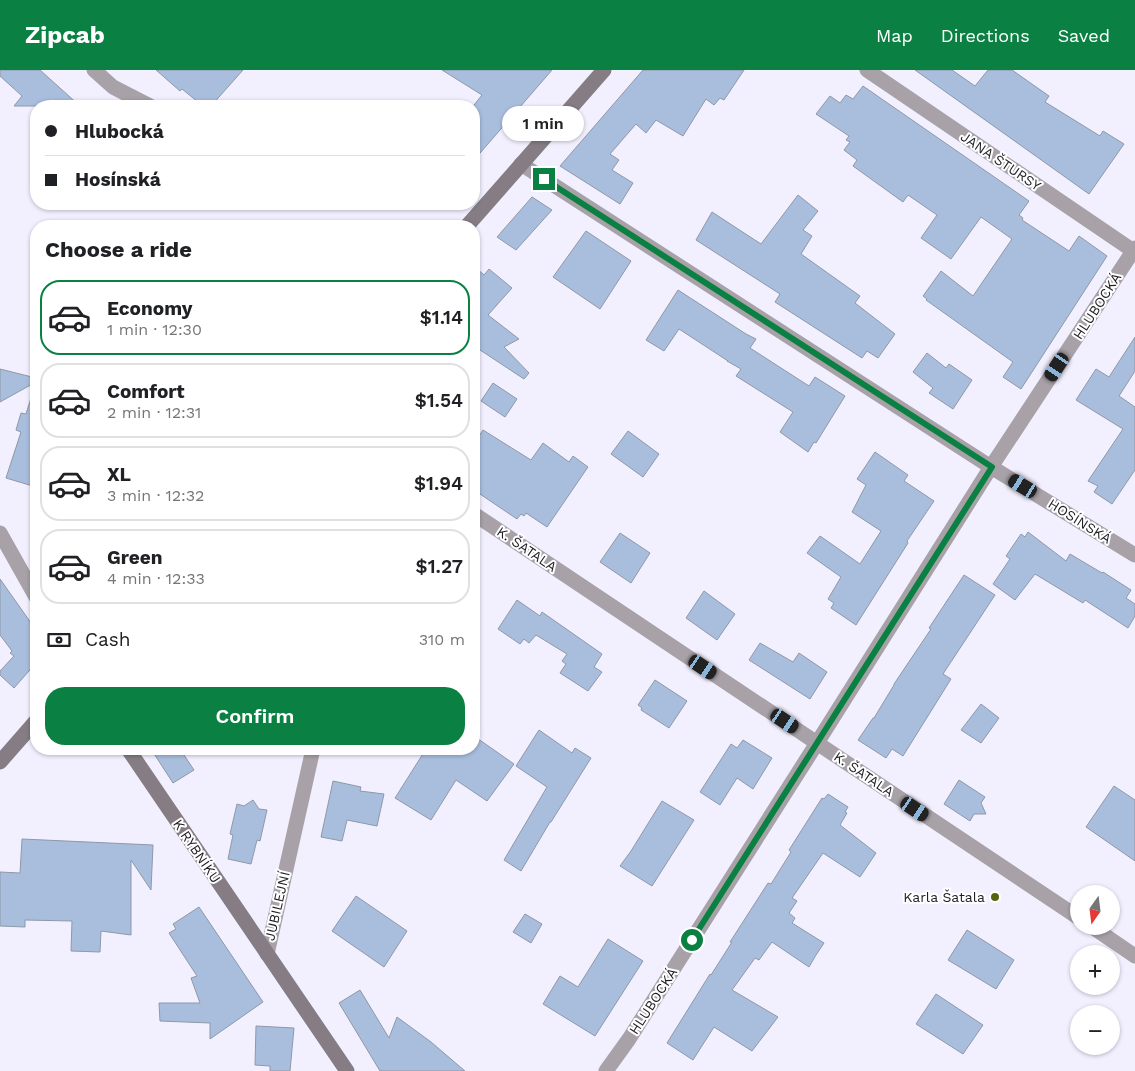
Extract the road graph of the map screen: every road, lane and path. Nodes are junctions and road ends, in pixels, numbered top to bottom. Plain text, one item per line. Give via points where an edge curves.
1 (94, 70) edge
2 (604, 70) edge
3 (868, 70) edge
4 (138, 100) edge
5 (520, 164) junction
6 (472, 220) edge
7 (1134, 250) edge
8 (992, 467) junction
9 (480, 518) edge
10 (0, 533) edge
11 (1135, 555) edge
12 (6, 560) edge
13 (30, 590) edge
14 (30, 728) edge
15 (818, 743) junction
16 (132, 755) edge
17 (312, 755) edge
18 (0, 762) edge
19 (1070, 912) edge
20 (1104, 935) edge
21 (267, 954) junction
22 (1135, 956) edge
23 (347, 1071) edge
24 (606, 1071) edge

1 - 4 street via 113,87
2 - 5 street
3 - 7 street, JANA ŠTURSY
5 - 6 street
5 - 8 street, HOSÍNSKÁ
7 - 8 street, HLUBOCKÁ
8 - 11 street, HOSÍNSKÁ
8 - 15 street, HLUBOCKÁ
9 - 15 street, K. ŠATALA
10 - 12 street
12 - 13 street
14 - 18 street
15 - 19 street, K. ŠATALA
15 - 24 street, HLUBOCKÁ
16 - 21 street, K RYBNÍKU
17 - 21 street, JUBILEJNÍ
20 - 22 street
21 - 23 street, JUBILEJNÍ

